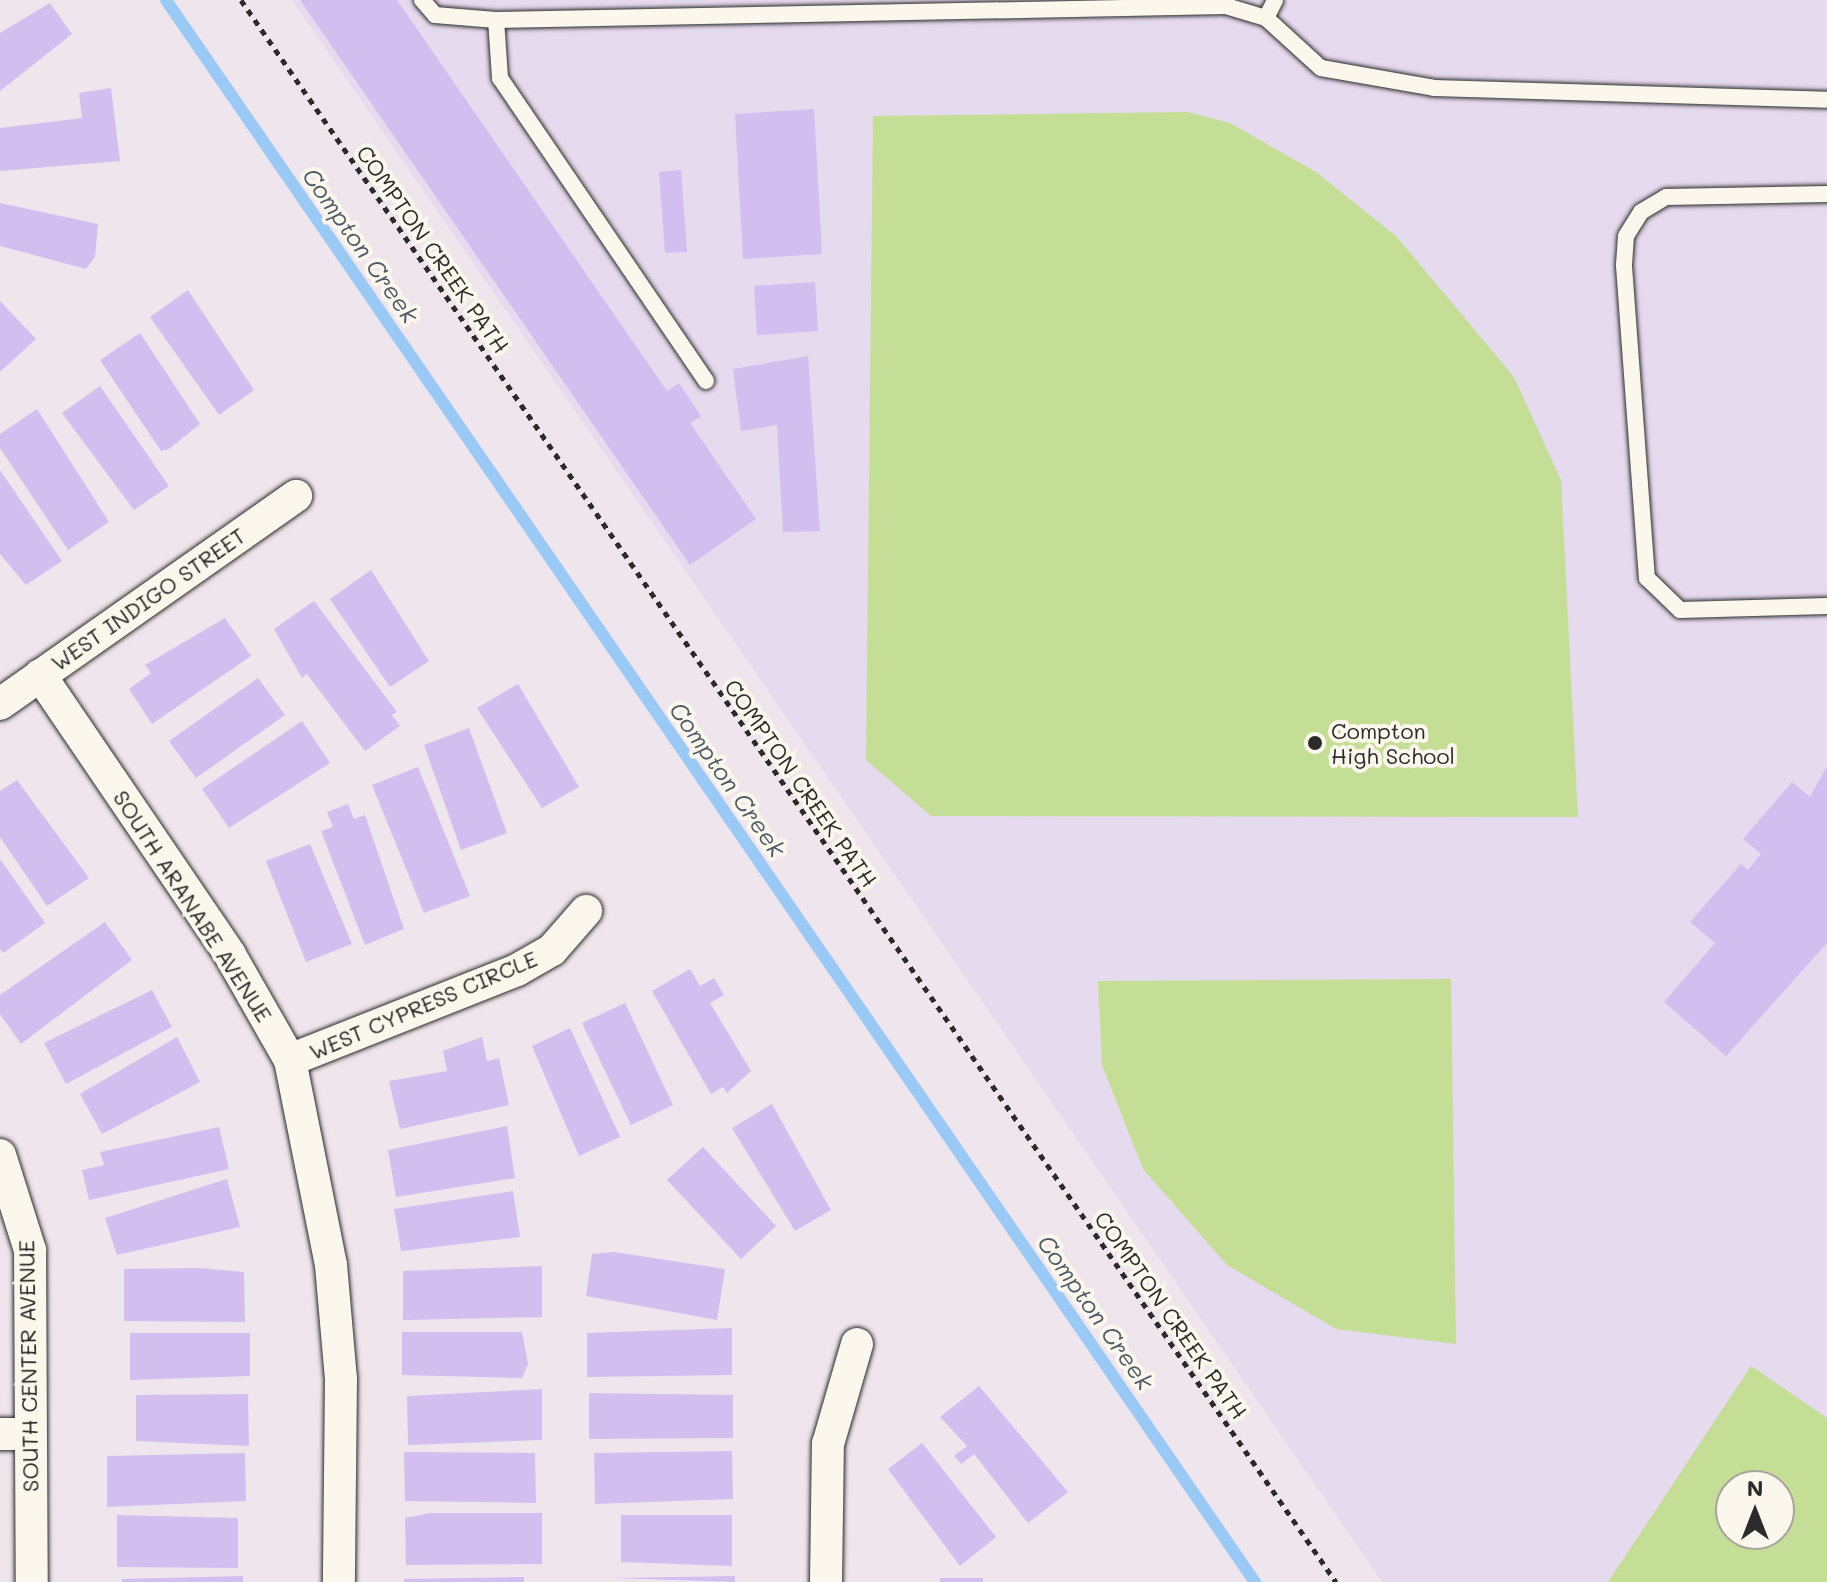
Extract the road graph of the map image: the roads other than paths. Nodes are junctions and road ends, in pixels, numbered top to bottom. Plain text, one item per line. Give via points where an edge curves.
1 (422, 0) edge
2 (1275, 0) edge
3 (1266, 18) junction
4 (496, 20) junction
5 (1827, 100) edge
6 (1827, 194) edge
7 (706, 381) dead end
8 (296, 496) dead end
9 (1827, 606) edge
10 (40, 675) junction
11 (0, 704) edge
12 (586, 911) dead end
13 (290, 1060) junction
14 (0, 1155) edge
15 (857, 1344) dead end
16 (15, 1434) edge
17 (32, 1582) edge
18 (339, 1582) edge
19 (826, 1582) edge

1 - 4 lane via 435,15
2 - 3 lane
3 - 4 lane via 1226,6
3 - 5 lane via 1321,68 1434,88
4 - 7 lane via 500,78
6 - 9 lane via 1666,197 1641,212 1626,236 1624,266 1647,578 1680,610
8 - 10 street, WEST INDIGO STREET
10 - 11 street, WEST INDIGO STREET
10 - 13 street, SOUTH ARANABE AVENUE via 230,955
12 - 13 street, WEST CYPRESS CIRCLE via 552,950 517,970
13 - 18 street, SOUTH ARANABE AVENUE via 331,1265 341,1379
14 - 16 street, SOUTH CENTER AVENUE via 30,1250
15 - 19 street via 828,1444
16 - 17 street, SOUTH CENTER AVENUE

